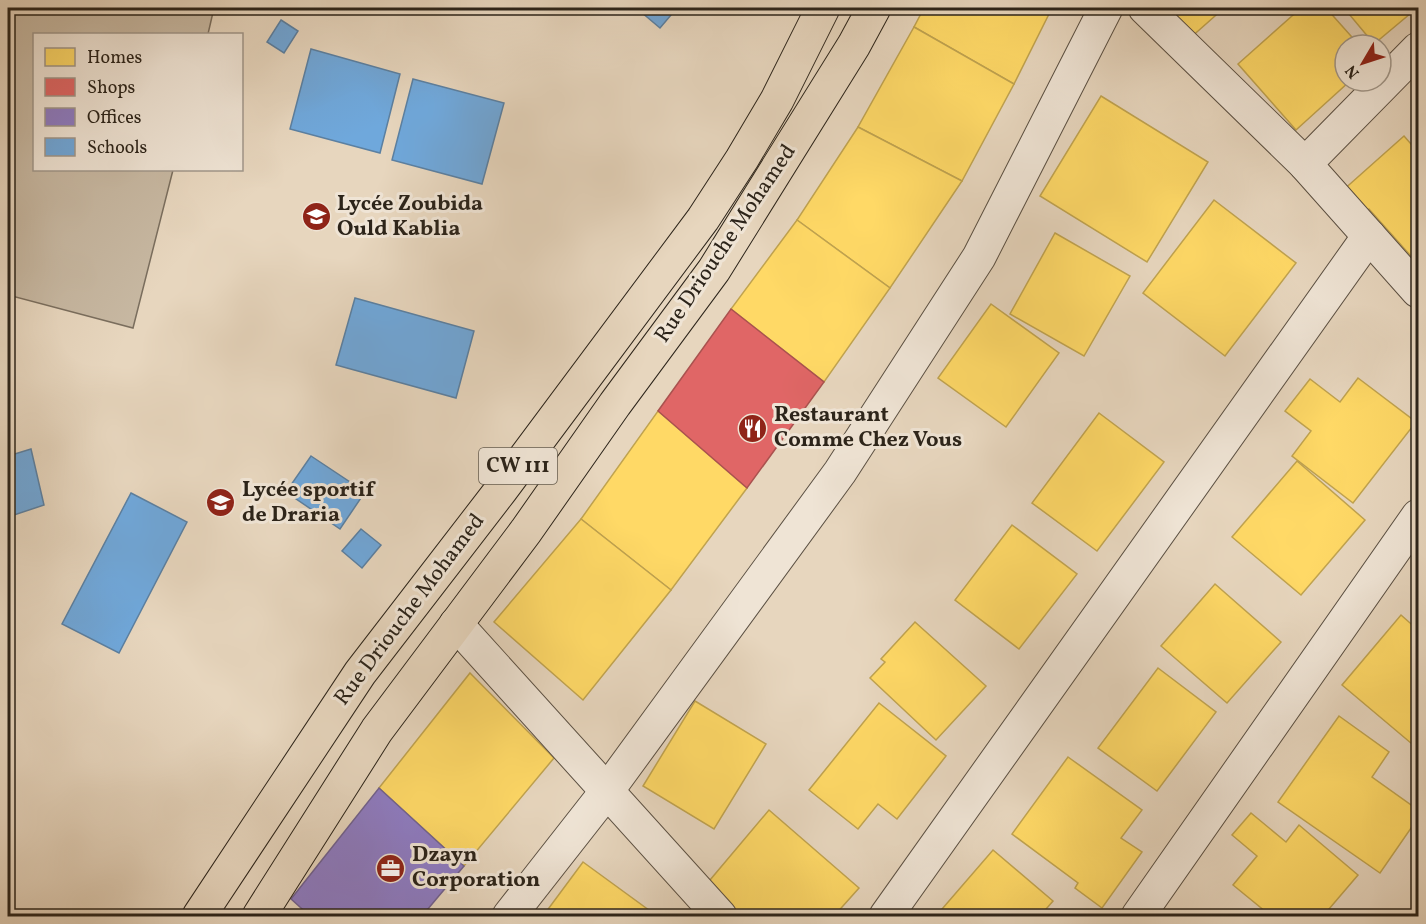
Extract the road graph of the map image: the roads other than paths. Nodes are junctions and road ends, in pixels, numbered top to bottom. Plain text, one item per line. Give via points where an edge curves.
1 (823, 8) edge
2 (874, 8) edge
3 (1106, 8) edge
4 (1145, 8) edge
5 (1419, 49) edge
6 (1305, 164) junction
7 (1369, 236) junction
8 (1419, 291) edge
9 (1419, 516) edge
10 (456, 624) junction
11 (607, 791) junction
12 (199, 916) edge
13 (260, 916) edge
14 (509, 916) edge
15 (720, 916) edge
16 (886, 916) edge
17 (1138, 916) edge

1 - 12 main road, Rue Driouche Mohamed / CW 111 via 777,100 703,219 360,673
2 - 10 main road, Rue Driouche Mohamed / CW 111 via 714,270
3 - 11 street via 979,257 840,472
4 - 6 street
5 - 6 street
6 - 7 street
7 - 8 street
7 - 16 street
9 - 17 street
10 - 11 street
10 - 13 main road, Rue Driouche Mohamed / CW 111 via 377,730
11 - 14 street
11 - 15 street

